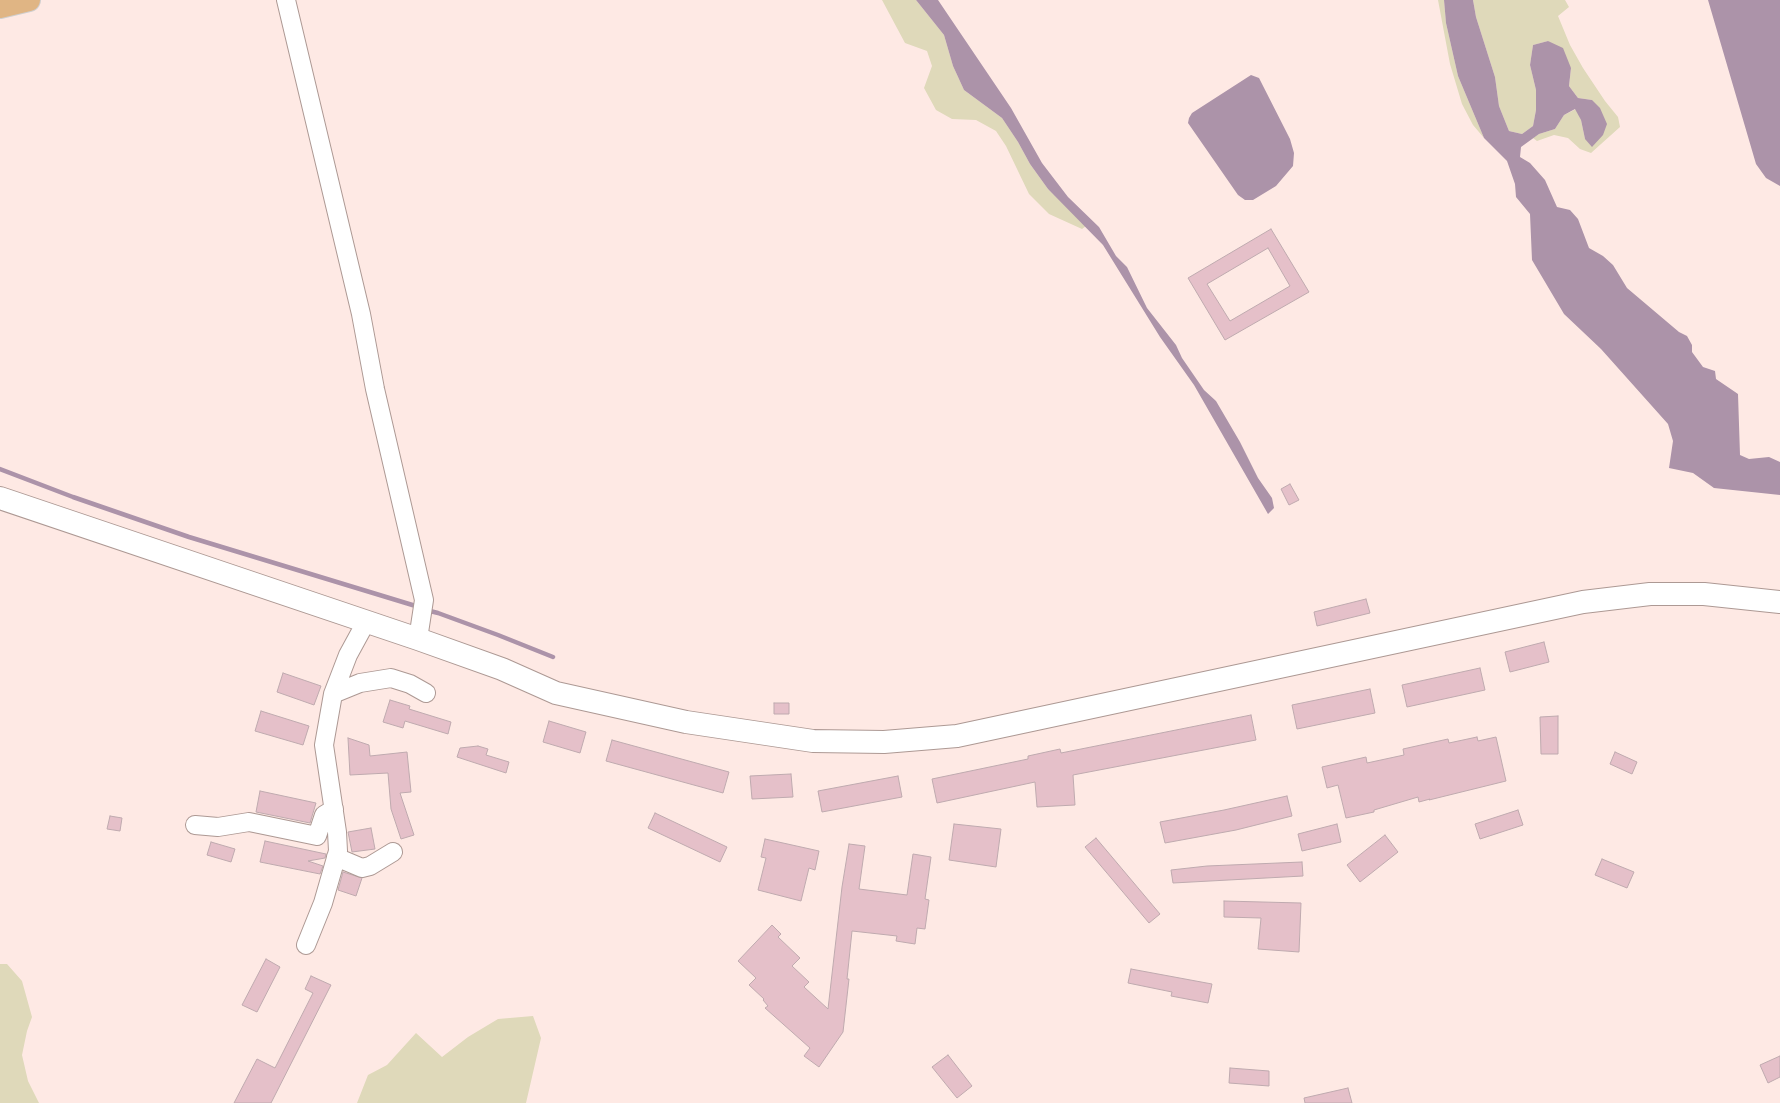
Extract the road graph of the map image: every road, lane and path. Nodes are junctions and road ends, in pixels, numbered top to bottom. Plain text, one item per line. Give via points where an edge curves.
1 (29, 0) edge
2 (286, 0) edge
3 (0, 7) edge
4 (0, 498) edge
5 (1780, 602) edge
6 (366, 622) junction
7 (418, 640) junction
8 (426, 693) dead end
9 (333, 694) junction
10 (334, 809) junction
11 (195, 825) dead end
12 (393, 852) dead end
13 (336, 857) junction
14 (306, 945) dead end

1 - 3 main road
2 - 7 street via 361,314 375,389 424,600
4 - 6 main road
5 - 7 main road via 1704,594 1650,594 1583,602 958,736 884,742 813,741 670,719 556,693 502,669
6 - 7 main road
6 - 9 street via 348,655
8 - 9 street via 391,678 360,683
9 - 10 street via 324,745
10 - 11 street via 324,815 317,836 249,822 218,827
10 - 13 street via 338,850
12 - 13 street via 362,868
13 - 14 street via 323,903

